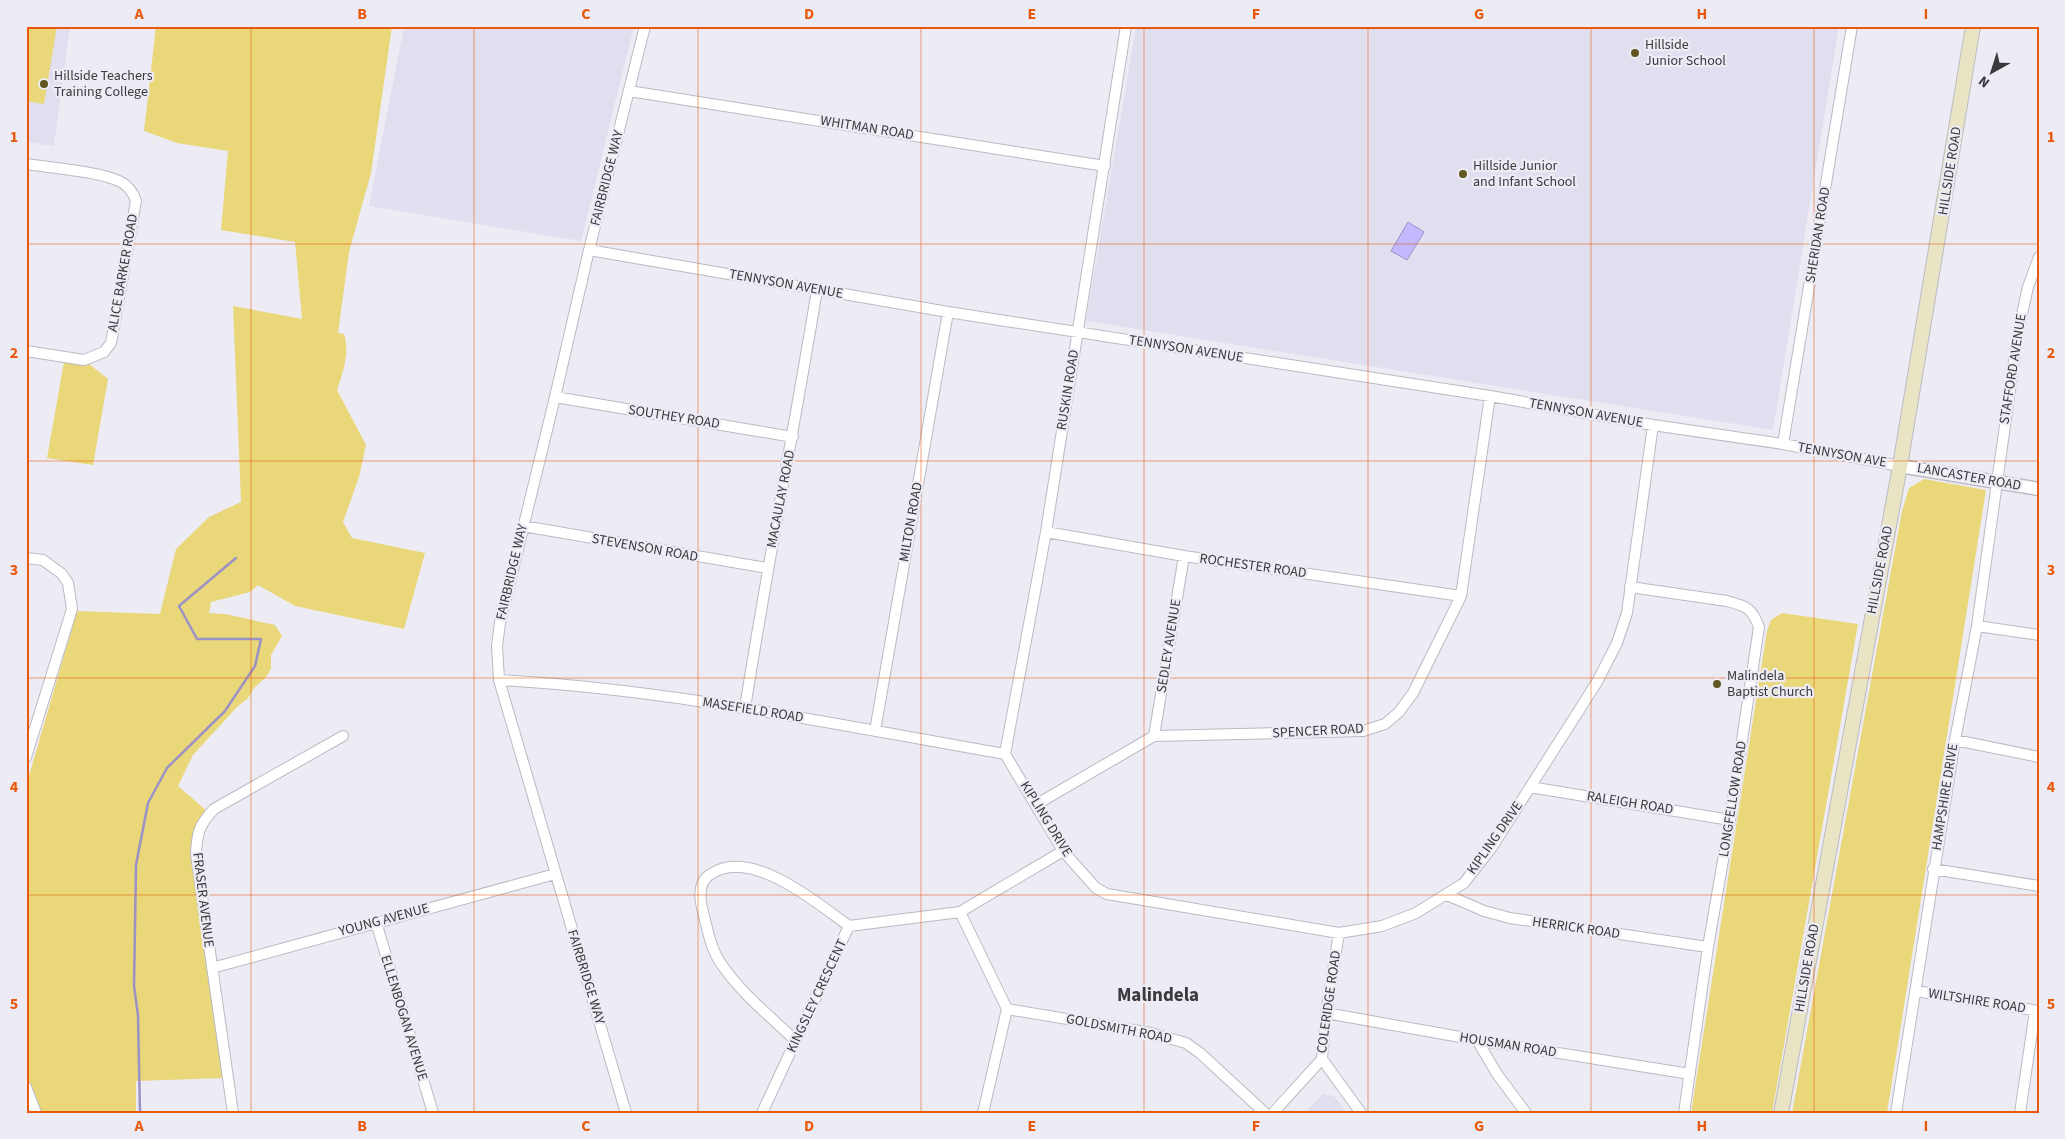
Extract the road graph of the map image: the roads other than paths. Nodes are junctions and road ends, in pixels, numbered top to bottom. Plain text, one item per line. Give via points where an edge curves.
1 (645, 26) edge
2 (1126, 26) edge
3 (1852, 26) edge
4 (1973, 26) edge
5 (629, 91) junction
6 (26, 164) edge
7 (1105, 166) junction
8 (589, 250) junction
9 (2039, 257) edge
10 (817, 290) junction
11 (948, 312) junction
12 (1077, 332) junction
13 (26, 351) edge
14 (1490, 396) junction
15 (555, 397) junction
16 (1652, 425) junction
17 (793, 437) junction
18 (1783, 444) junction
19 (1900, 466) junction
20 (1996, 482) junction
21 (2039, 489) edge
22 (523, 526) junction
23 (1046, 532) junction
24 (1184, 556) junction
25 (26, 558) edge
26 (767, 568) junction
27 (1630, 588) junction
28 (1461, 596) junction
29 (1977, 626) junction
30 (2039, 635) edge
31 (499, 680) junction
32 (745, 708) junction
33 (874, 731) junction
34 (342, 736) dead end
35 (1154, 736) junction
36 (1954, 740) junction
37 (1005, 754) junction
38 (26, 757) edge
39 (2039, 757) edge
40 (1530, 787) junction
41 (1037, 804) junction
42 (1730, 820) junction
43 (1064, 851) junction
44 (1933, 868) junction
45 (555, 874) junction
46 (2039, 886) edge
47 (1447, 895) junction
48 (960, 912) junction
49 (376, 922) junction
50 (849, 926) junction
51 (1339, 933) junction
52 (1708, 947) junction
53 (212, 968) junction
54 (1916, 991) junction
55 (1007, 1009) junction
56 (2037, 1011) edge
57 (1326, 1013) junction
58 (1477, 1040) junction
59 (796, 1042) junction
60 (1322, 1059) junction
61 (1690, 1074) junction
62 (26, 1087) edge
63 (36, 1113) edge
64 (233, 1113) edge
65 (433, 1113) edge
66 (626, 1113) edge
67 (762, 1113) edge
68 (983, 1113) edge
69 (1266, 1113) edge
70 (1273, 1113) edge
71 (1362, 1113) edge
72 (1526, 1113) edge
73 (1684, 1113) edge
74 (1781, 1113) edge
75 (1896, 1113) edge
76 (2020, 1113) edge

1 - 5 street, FAIRBRIDGE WAY
2 - 7 street, RUSKIN ROAD
3 - 18 street, SHERIDAN ROAD
4 - 19 main road, HILLSIDE ROAD
5 - 7 street, WHITMAN ROAD
5 - 8 street, FAIRBRIDGE WAY
6 - 13 street, ALICE BARKER ROAD via 119,181 130,188 136,201 111,343 97,356 84,360
7 - 12 street, RUSKIN ROAD
8 - 10 street, TENNYSON AVENUE
8 - 15 street, FAIRBRIDGE WAY
9 - 20 street, STAFFORD AVENUE via 2028,287 2018,332
10 - 11 street, TENNYSON AVENUE
10 - 17 street, MACAULAY ROAD
11 - 12 street, TENNYSON AVENUE
11 - 33 street, MILTON ROAD
12 - 14 street, TENNYSON AVENUE
12 - 23 street, RUSKIN ROAD
14 - 16 street, TENNYSON AVENUE
14 - 28 street, SPENCER ROAD
15 - 17 street, SOUTHEY ROAD
15 - 22 street, FAIRBRIDGE WAY
16 - 18 street, TENNYSON AVENUE
16 - 27 street, KIPLING DRIVE
17 - 26 street, MACAULAY ROAD
18 - 19 street, TENNYSON AVE
19 - 20 street, LANCASTER ROAD
19 - 74 main road, HILLSIDE ROAD
20 - 21 street, LANCASTER ROAD
20 - 29 street, HAMPSHIRE DRIVE
22 - 26 street, STEVENSON ROAD
22 - 31 street, FAIRBRIDGE WAY via 500,623 497,646
23 - 24 street, ROCHESTER ROAD
23 - 37 street, RUSKIN ROAD
24 - 28 street, ROCHESTER ROAD
24 - 35 street, SEDLEY AVENUE
25 - 38 street via 43,560 62,574 68,583 72,609
26 - 32 street, MACAULAY ROAD
27 - 40 street, KIPLING DRIVE via 1627,613 1613,651
27 - 42 street, LONGFELLOW ROAD via 1727,601 1743,605 1754,614 1759,627
28 - 35 street, SPENCER ROAD via 1413,694 1385,724 1362,731
29 - 30 street
29 - 36 street, HAMPSHIRE DRIVE
31 - 32 street, MASEFIELD ROAD via 568,684
31 - 45 street, FAIRBRIDGE WAY
32 - 33 street, MASEFIELD ROAD
33 - 37 street, MASEFIELD ROAD
34 - 53 street, FRASER AVENUE via 214,809 203,820 197,834 196,854
35 - 41 street, SPENCER ROAD
36 - 39 street
36 - 44 street, HAMPSHIRE DRIVE
37 - 41 street, KIPLING DRIVE
40 - 42 street, RALEIGH ROAD
40 - 47 street, KIPLING DRIVE via 1492,847 1464,883
41 - 43 street, KIPLING DRIVE
42 - 52 street, LONGFELLOW ROAD
43 - 48 street, KINGSLEY CRESCENT
43 - 51 street, KIPLING DRIVE via 1096,888 1107,894
44 - 46 street
44 - 54 street, HAMPSHIRE DRIVE
45 - 49 street, YOUNG AVENUE
45 - 66 street, FAIRBRIDGE WAY
47 - 51 street, KIPLING DRIVE via 1416,913 1382,926
47 - 52 street, HERRICK ROAD via 1510,918
48 - 50 street, KINGSLEY CRESCENT
48 - 55 street
49 - 53 street, YOUNG AVENUE
49 - 65 street, ELLENBOGAN AVENUE
50 - 59 street, KINGSLEY CRESCENT
50 - 59 street via 788,883 764,872 719,868 706,876 701,885 700,899 720,964
51 - 57 street, COLERIDGE ROAD
52 - 61 street, LONGFELLOW ROAD
53 - 64 street, FRASER AVENUE
54 - 56 street, WILTSHIRE ROAD
54 - 75 street, HAMPSHIRE DRIVE
55 - 68 street
55 - 69 street, GOLDSMITH ROAD via 1151,1033 1186,1043
56 - 76 street
57 - 58 street, HOUSMAN ROAD
57 - 60 street, COLERIDGE ROAD
58 - 61 street, HOUSMAN ROAD
58 - 72 street
59 - 67 street, KINGSLEY CRESCENT
60 - 70 street, COLERIDGE ROAD
60 - 71 street
61 - 73 street, LONGFELLOW ROAD
62 - 63 street

